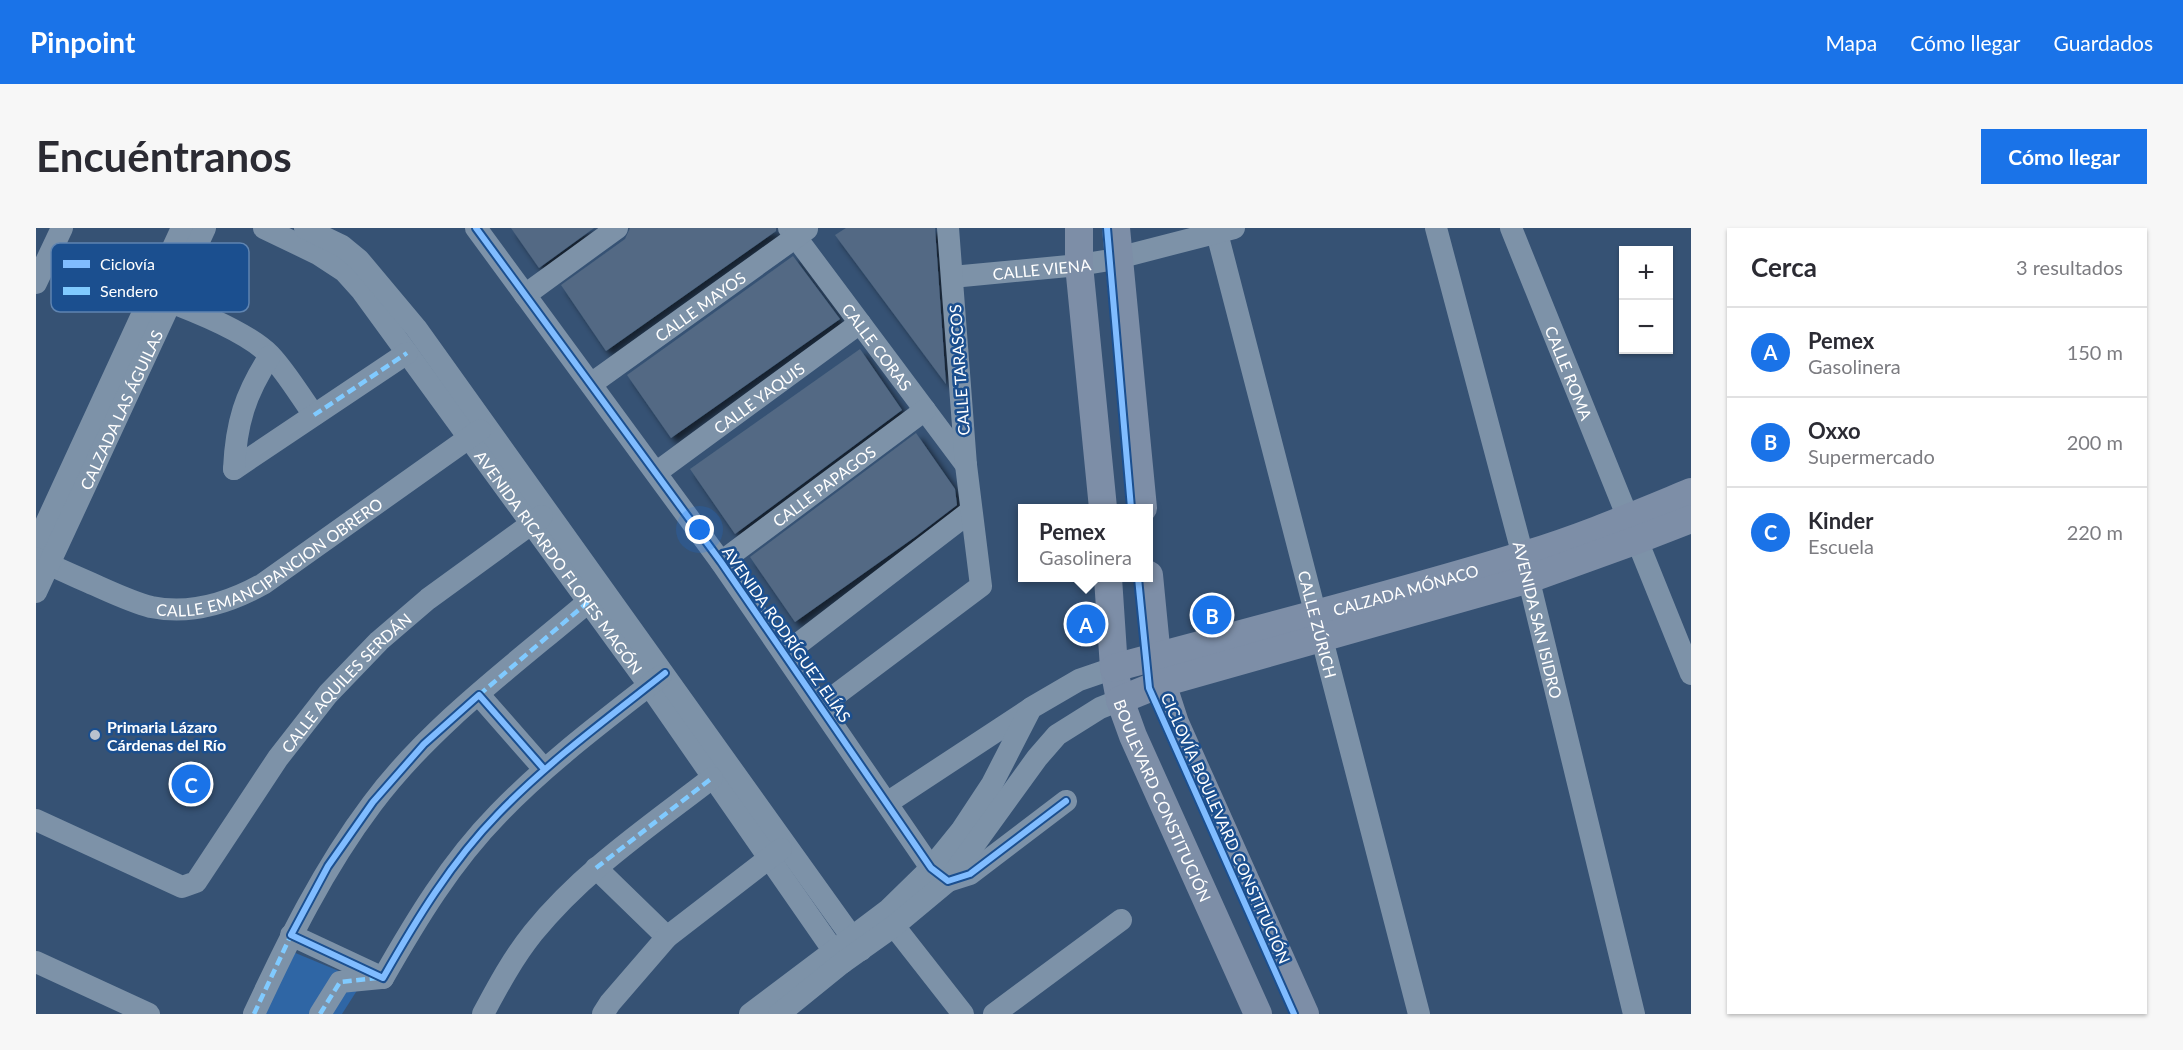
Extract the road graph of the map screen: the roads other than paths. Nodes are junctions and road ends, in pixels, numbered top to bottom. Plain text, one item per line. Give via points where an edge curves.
1 (62, 228) edge
2 (182, 228) edge
3 (205, 228) edge
4 (264, 228) edge
5 (305, 228) edge
6 (476, 228) edge
7 (617, 228) edge
8 (948, 228) edge
9 (1079, 228) edge
10 (1116, 228) edge
11 (1436, 228) edge
12 (1511, 228) edge
13 (1226, 230) edge
14 (798, 231) edge
15 (55, 243) edge
16 (178, 243) edge
17 (196, 243) edge
18 (51, 251) edge
19 (1118, 258) junction
20 (1079, 265) junction
21 (952, 277) junction
22 (36, 283) edge
23 (525, 295) junction
24 (155, 312) edge
25 (156, 312) edge
26 (192, 312) edge
27 (860, 323) junction
28 (407, 353) junction
29 (270, 356) junction
30 (591, 384) junction
31 (926, 410) junction
32 (314, 415) junction
33 (478, 432) junction
34 (966, 465) junction
35 (657, 472) junction
36 (1691, 492) edge
37 (1103, 504) edge
38 (1143, 504) edge
39 (971, 511) junction
40 (540, 517) junction
41 (1691, 519) edge
42 (1633, 529) junction
43 (36, 545) edge
44 (42, 561) edge
45 (722, 562) junction
46 (1526, 567) junction
47 (1108, 582) edge
48 (1150, 582) edge
49 (36, 592) edge
50 (588, 602) junction
51 (1317, 627) junction
52 (785, 654) junction
53 (1114, 668) junction
54 (1159, 670) junction
55 (1691, 674) edge
56 (657, 679) junction
57 (479, 695) junction
58 (1120, 700) junction
59 (821, 706) junction
60 (1031, 708) junction
61 (544, 769) junction
62 (712, 778) junction
63 (1066, 801) dead end
64 (887, 803) junction
65 (36, 820) edge
66 (778, 851) junction
67 (596, 868) junction
68 (939, 874) junction
69 (891, 918) junction
70 (1121, 920) dead end
71 (291, 935) junction
72 (667, 937) junction
73 (847, 950) junction
74 (36, 962) edge
75 (383, 978) junction
76 (149, 1014) edge
77 (254, 1014) edge
78 (320, 1014) edge
79 (483, 1014) edge
80 (603, 1014) edge
81 (750, 1014) edge
82 (779, 1014) edge
83 (963, 1014) edge
84 (993, 1014) edge
85 (1258, 1014) edge
86 (1305, 1014) edge
87 (1419, 1014) edge
88 (1634, 1014) edge

1 - 15 street
2 - 16 street, CALZADA LAS ÁGUILAS
3 - 17 street, CALZADA LAS ÁGUILAS
4 - 28 street, AVENIDA RICARDO FLORES MAGÓN via 344,271
5 - 33 street, AVENIDA RICARDO FLORES MAGÓN via 342,246 374,275 416,328
6 - 23 street, AVENIDA RODRÍGUEZ ELÍAS
7 - 23 street
8 - 21 street, CALLE TARASCOS
9 - 20 main road
10 - 19 main road
11 - 46 street, AVENIDA SAN ISIDRO
12 - 42 street, CALLE ROMA
13 - 19 street, CALLE VIENA
13 - 51 street, CALLE ZÚRICH
14 - 27 street, CALLE CORAS
14 - 30 street, CALLE MAYOS
18 - 22 street
19 - 20 street, CALLE VIENA
19 - 38 main road
20 - 21 street, CALLE VIENA
20 - 37 main road
21 - 34 street, CALLE TARASCOS
23 - 30 street, AVENIDA RODRÍGUEZ ELÍAS
24 - 43 street, CALZADA LAS ÁGUILAS
25 - 44 street, CALZADA LAS ÁGUILAS
26 - 29 street via 233,330
27 - 31 street, CALLE CORAS
27 - 35 street, CALLE YAQUIS
28 - 32 street
28 - 33 street, AVENIDA RICARDO FLORES MAGÓN
29 - 32 street
29 - 32 street via 242,408 235,438 234,470
30 - 35 street, AVENIDA RODRÍGUEZ ELÍAS
31 - 34 street, CALLE CORAS
31 - 45 street, CALLE PAPAGOS
33 - 40 street, AVENIDA RICARDO FLORES MAGÓN
33 - 44 street, CALLE EMANCIPANCION OBRERO via 263,584 211,606 153,607
34 - 39 street, CALLE TARASCOS
35 - 45 street, AVENIDA RODRÍGUEZ ELÍAS
36 - 42 main road, CALZADA MÓNACO
39 - 52 street
39 - 59 street, CALLE TARASCOS via 981,586
40 - 50 street, AVENIDA RICARDO FLORES MAGÓN
40 - 56 street, AVENIDA RICARDO FLORES MAGÓN
40 - 65 street, CALLE AQUILES SERDÁN via 428,599 379,641 328,694 278,758 196,882 182,887
41 - 42 main road, CALZADA MÓNACO
42 - 46 main road, CALZADA MÓNACO
42 - 55 street, CALLE ROMA
44 - 49 street, CALZADA LAS ÁGUILAS
45 - 52 street, AVENIDA RODRÍGUEZ ELÍAS
46 - 51 main road, CALZADA MÓNACO
46 - 88 street, AVENIDA SAN ISIDRO
47 - 53 main road, BOULEVARD CONSTITUCIÓN
48 - 54 main road
50 - 56 street, AVENIDA RICARDO FLORES MAGÓN
50 - 57 street
51 - 54 main road, CALZADA MÓNACO
51 - 87 street, CALLE ZÚRICH
52 - 59 street, AVENIDA RODRÍGUEZ ELÍAS
53 - 54 main road, CALZADA MÓNACO
53 - 58 main road, BOULEVARD CONSTITUCIÓN
53 - 60 street via 1079,680
54 - 58 main road, CALZADA MÓNACO
54 - 86 main road via 1175,723
56 - 61 street
56 - 62 street, AVENIDA RICARDO FLORES MAGÓN
56 - 66 street, AVENIDA RICARDO FLORES MAGÓN
57 - 61 street
57 - 71 street via 424,744 373,802 328,866
58 - 68 street via 1057,735
58 - 85 main road, BOULEVARD CONSTITUCIÓN
59 - 64 street, AVENIDA RODRÍGUEZ ELÍAS
60 - 64 street
60 - 68 street
61 - 75 street via 496,815 454,866 416,920
62 - 66 street, AVENIDA RICARDO FLORES MAGÓN
62 - 67 street
63 - 68 street via 970,874
64 - 68 street, AVENIDA RODRÍGUEZ ELÍAS
66 - 72 street
66 - 73 street, AVENIDA RICARDO FLORES MAGÓN
67 - 72 street
67 - 79 street via 533,933
68 - 69 street
69 - 73 street
69 - 83 street
70 - 84 street
71 - 75 street
71 - 77 street
72 - 80 street
73 - 81 street
73 - 82 street
74 - 76 street
75 - 78 street via 339,982

